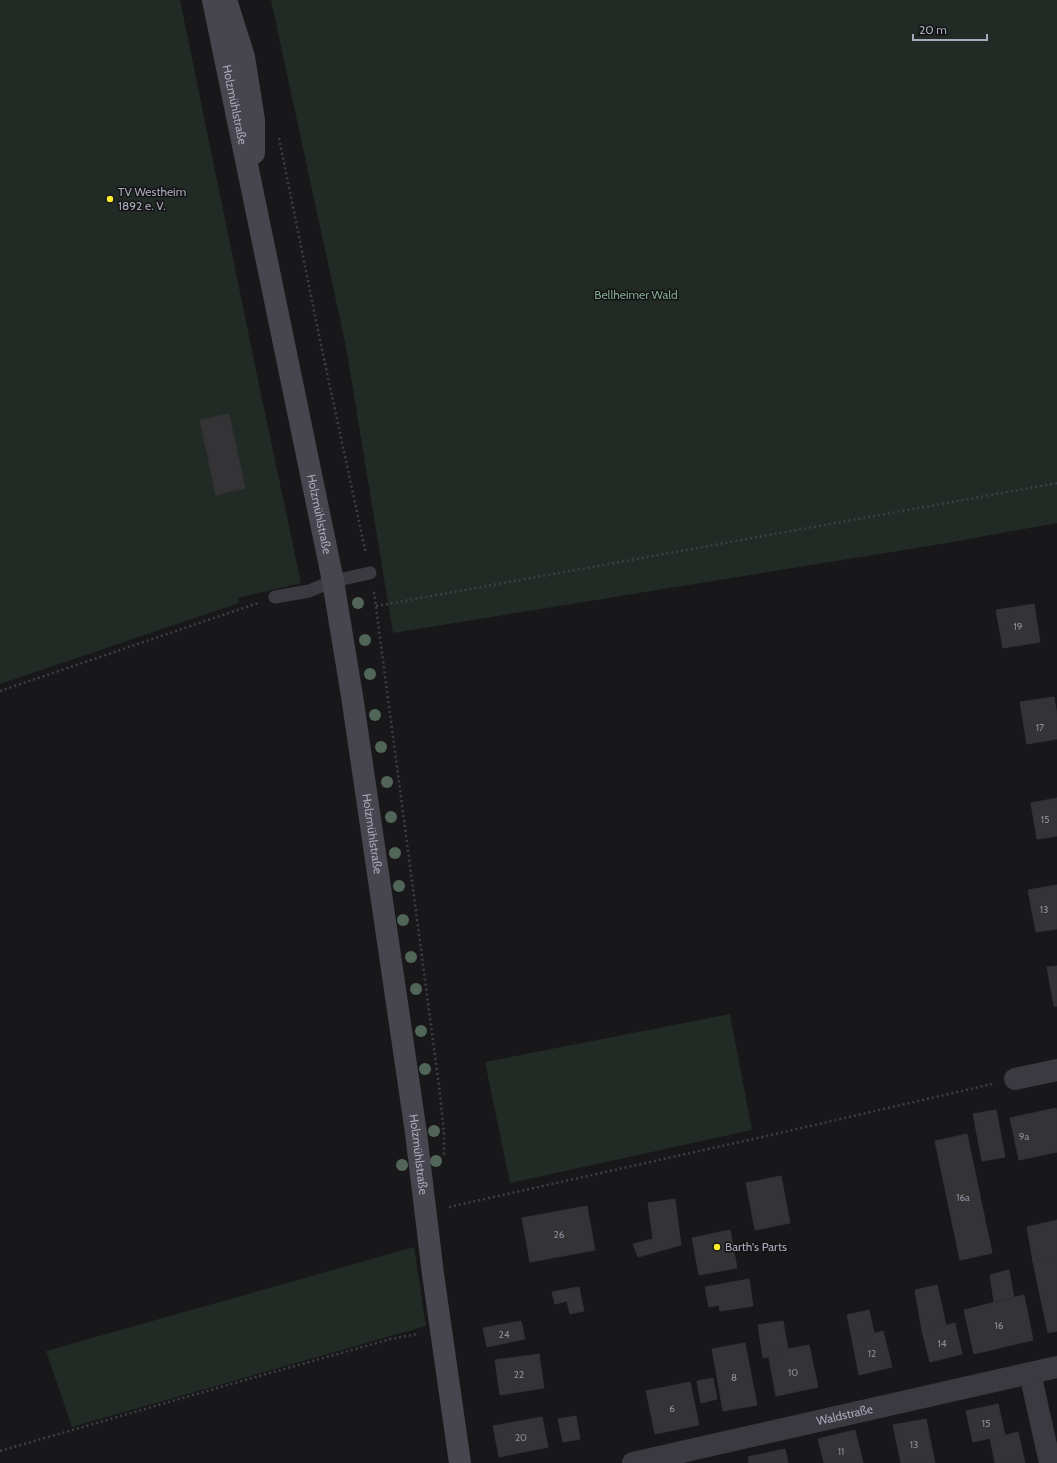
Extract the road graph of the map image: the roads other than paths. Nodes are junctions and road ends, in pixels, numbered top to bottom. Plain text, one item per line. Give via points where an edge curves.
1 (213, 0) edge
2 (226, 0) edge
3 (256, 210) junction
4 (370, 573) road end
5 (333, 581) junction
6 (275, 597) road end
7 (1057, 1070) edge
8 (1015, 1079) road end
9 (1057, 1367) edge
10 (1030, 1373) junction
11 (460, 1463) edge
12 (633, 1463) edge
13 (1050, 1463) edge

1 - 3 main road, Holzmühlstraße
2 - 3 main road, Holzmühlstraße via 244,57 254,120
3 - 5 main road, Holzmühlstraße
4 - 5 lane
5 - 6 lane via 309,591
5 - 11 main road, Holzmühlstraße via 412,1109
7 - 8 street
9 - 10 street, Waldstraße
10 - 12 street, Waldstraße
10 - 13 street

